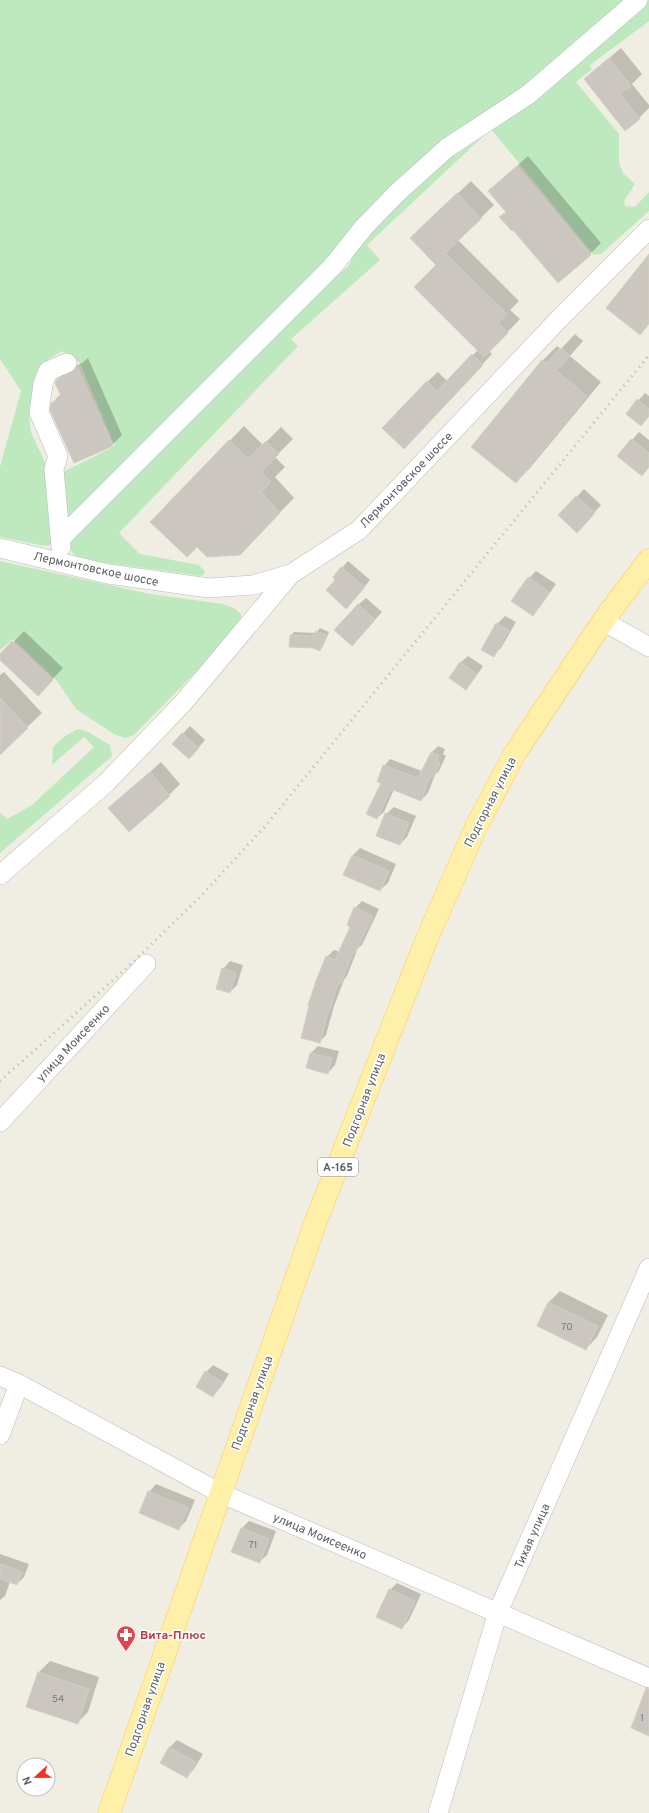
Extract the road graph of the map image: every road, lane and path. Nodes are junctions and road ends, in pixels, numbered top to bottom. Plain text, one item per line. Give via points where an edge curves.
1 (638, 0) edge
2 (649, 229) edge
3 (67, 363) dead end
4 (60, 539) junction
5 (0, 548) edge
6 (649, 560) edge
7 (63, 563) junction
8 (291, 574) junction
9 (604, 621) junction
10 (649, 647) edge
11 (0, 874) edge
12 (146, 964) dead end
13 (0, 1122) edge
14 (649, 1268) edge
15 (0, 1376) edge
16 (19, 1384) junction
17 (0, 1435) edge
18 (220, 1493) junction
19 (498, 1612) junction
20 (649, 1678) edge
21 (109, 1813) edge
22 (438, 1813) edge

1 - 4 street via 529,94 447,148 397,193 364,227 332,267
2 - 8 street, Лермонтовское шоссе via 560,318 359,530
3 - 4 street via 48,372 43,384 39,412 58,456 54,469
4 - 7 street
5 - 7 street, Лермонтовское шоссе
6 - 9 main road, Подгорная улица / А-165
7 - 8 street, Лермонтовское шоссе via 108,574 208,588 252,585
8 - 11 street via 178,709 106,783
9 - 10 street
9 - 18 main road, Подгорная улица / А-165 via 516,753 476,827 426,941 316,1221
12 - 13 street, улица Моисеенко
14 - 19 street, Тихая улица
15 - 16 street, улица Моисеенко
16 - 17 street
16 - 18 street, улица Моисеенко
18 - 19 street, улица Моисеенко
18 - 21 main road, Подгорная улица / А-165
19 - 20 street, улица Моисеенко
19 - 22 street, Тихая улица

